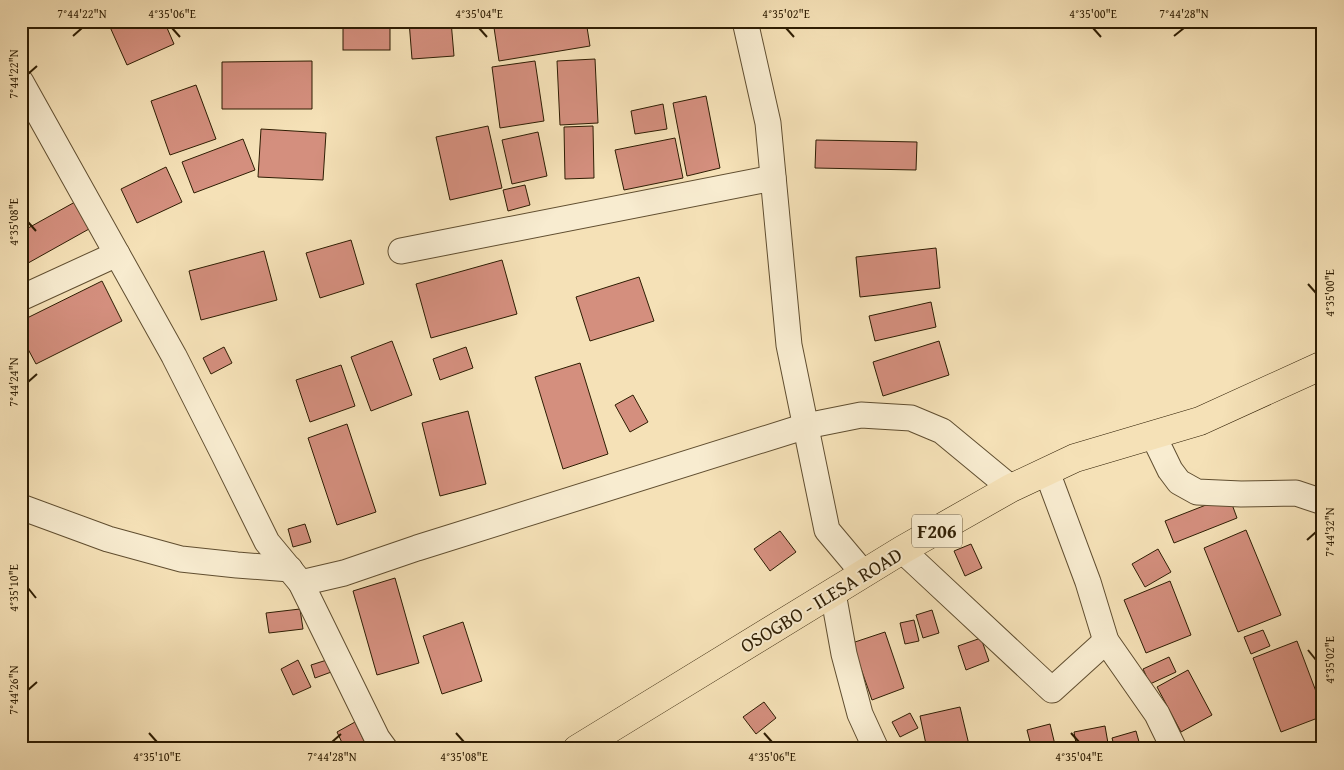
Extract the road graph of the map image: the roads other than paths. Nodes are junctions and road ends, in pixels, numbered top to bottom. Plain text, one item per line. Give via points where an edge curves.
1 (745, 21) edge
2 (21, 82) edge
3 (773, 178) junction
4 (401, 251) dead end
5 (117, 254) junction
6 (21, 298) edge
7 (1320, 371) edge
8 (806, 426) junction
9 (1153, 435) junction
10 (1047, 472) junction
11 (1011, 488) junction
12 (1323, 502) edge
13 (21, 507) edge
14 (902, 550) junction
15 (864, 574) junction
16 (296, 576) junction
17 (833, 592) junction
18 (1106, 640) junction
19 (385, 749) edge
20 (577, 749) edge
21 (876, 749) edge
22 (1174, 749) edge

1 - 3 street via 768,123
2 - 5 street
3 - 4 street
3 - 8 street via 789,345
5 - 6 street
5 - 16 street via 178,364 267,542
7 - 9 main road, OSOGBO - ILESA ROAD / F206 via 1200,421
8 - 11 street via 861,415 911,418 942,431
8 - 15 street via 827,530
8 - 16 street via 344,573
9 - 10 main road, OSOGBO - ILESA ROAD / F206 via 1075,458
9 - 12 street via 1179,482 1197,492 1296,493
10 - 11 main road, OSOGBO - ILESA ROAD / F206
10 - 18 street
11 - 14 main road, OSOGBO - ILESA ROAD / F206
13 - 16 street via 108,539 181,559
14 - 15 main road, OSOGBO - ILESA ROAD / F206
14 - 18 street via 1052,690
15 - 17 main road, OSOGBO - ILESA ROAD / F206
16 - 19 street
17 - 20 main road, OSOGBO - ILESA ROAD / F206
17 - 21 street via 844,654 860,714
18 - 22 street via 1157,714

